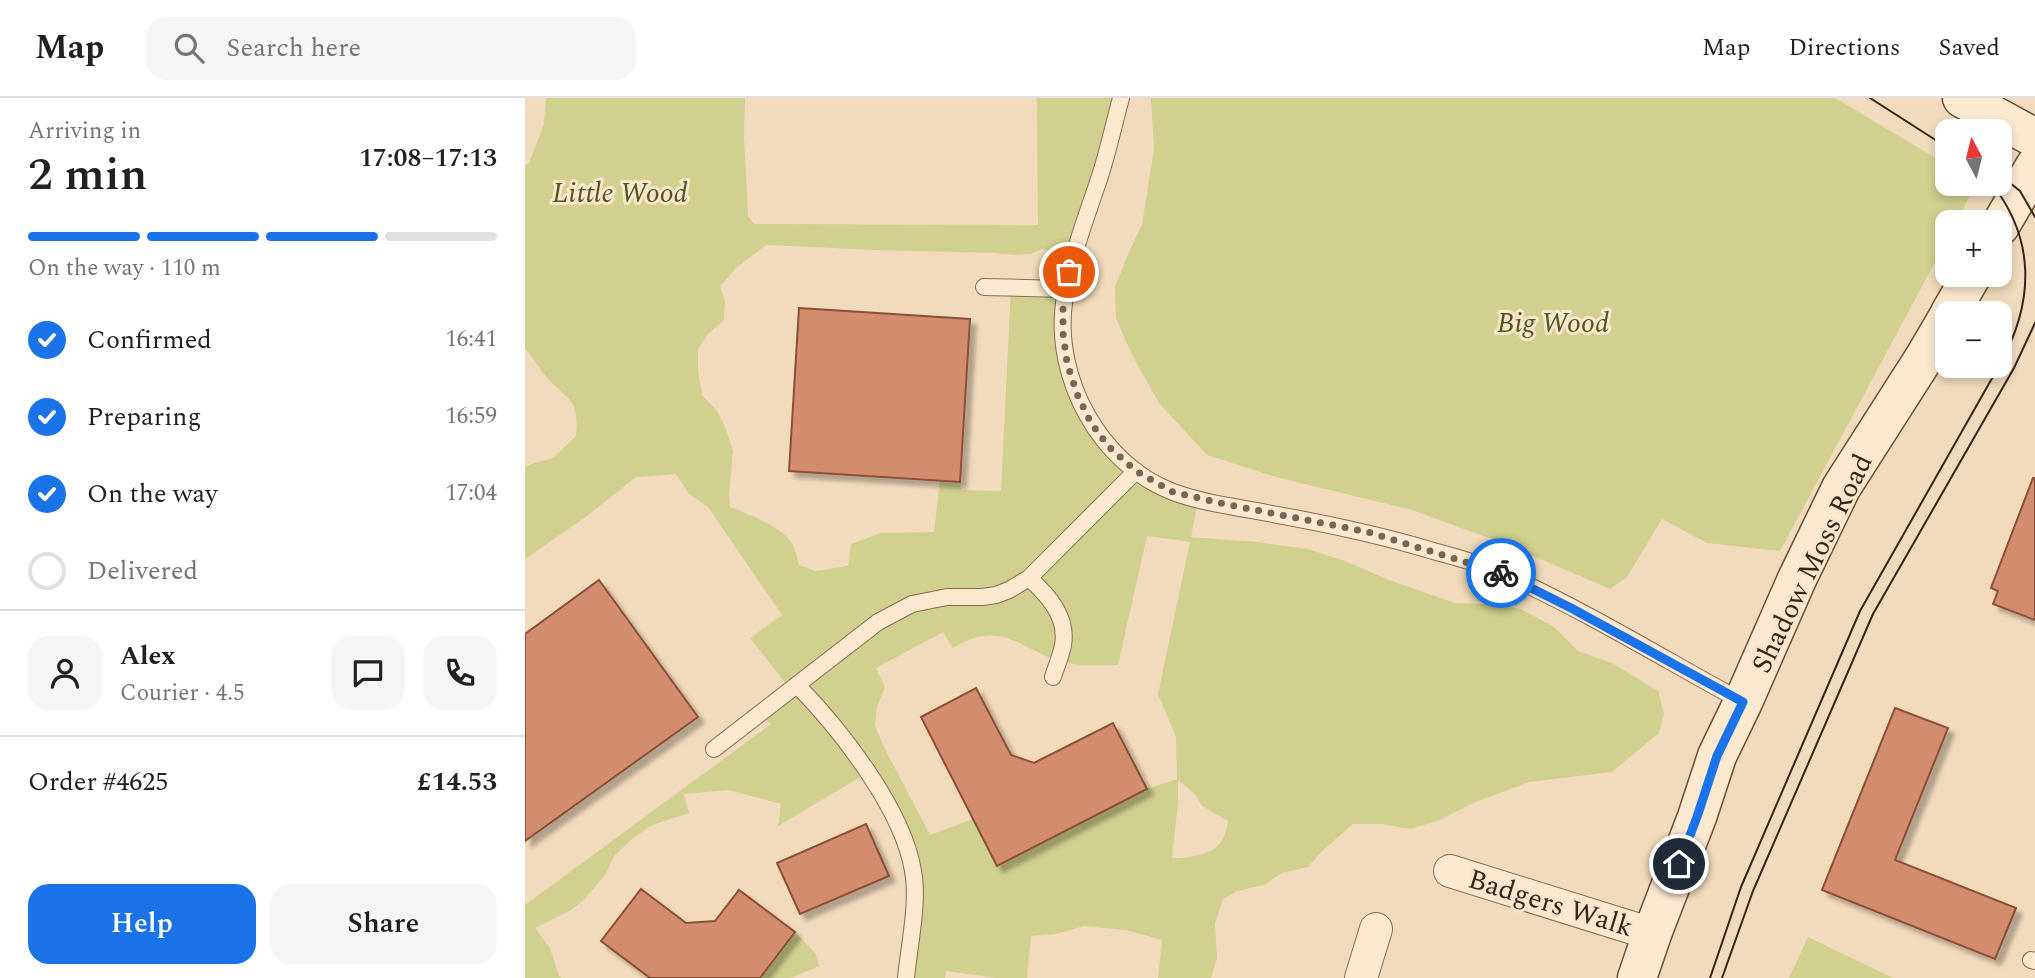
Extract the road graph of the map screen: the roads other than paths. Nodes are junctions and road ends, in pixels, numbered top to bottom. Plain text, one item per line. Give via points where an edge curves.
1 (1121, 98) edge
2 (1962, 98) edge
3 (2035, 138) edge
4 (2035, 166) edge
5 (2009, 210) edge
6 (984, 287) dead end
7 (1066, 289) junction
8 (1935, 339) edge
9 (1136, 471) junction
10 (1029, 578) junction
11 (1053, 677) dead end
12 (797, 685) junction
13 (1743, 702) junction
14 (714, 750) dead end
15 (1450, 871) dead end
16 (1376, 929) dead end
17 (1652, 934) junction
18 (906, 978) edge
19 (1361, 978) edge
20 (1637, 978) edge

1 - 7 lane
2 - 3 street
4 - 5 street
6 - 7 lane
7 - 9 lane via 1063,333 1077,394 1109,447
8 - 13 street, Shadow Moss Road via 1841,488
9 - 10 lane
9 - 13 lane via 1182,495 1368,532 1501,573
10 - 11 lane via 1054,604 1061,620 1063,644
10 - 12 lane via 996,595 912,604 878,622
12 - 14 lane
12 - 18 lane via 819,707 867,773 898,825 913,870 915,893
13 - 17 street, Shadow Moss Road via 1717,756
15 - 17 street, Badgers Walk
16 - 19 street
17 - 20 street, Shadow Moss Road

